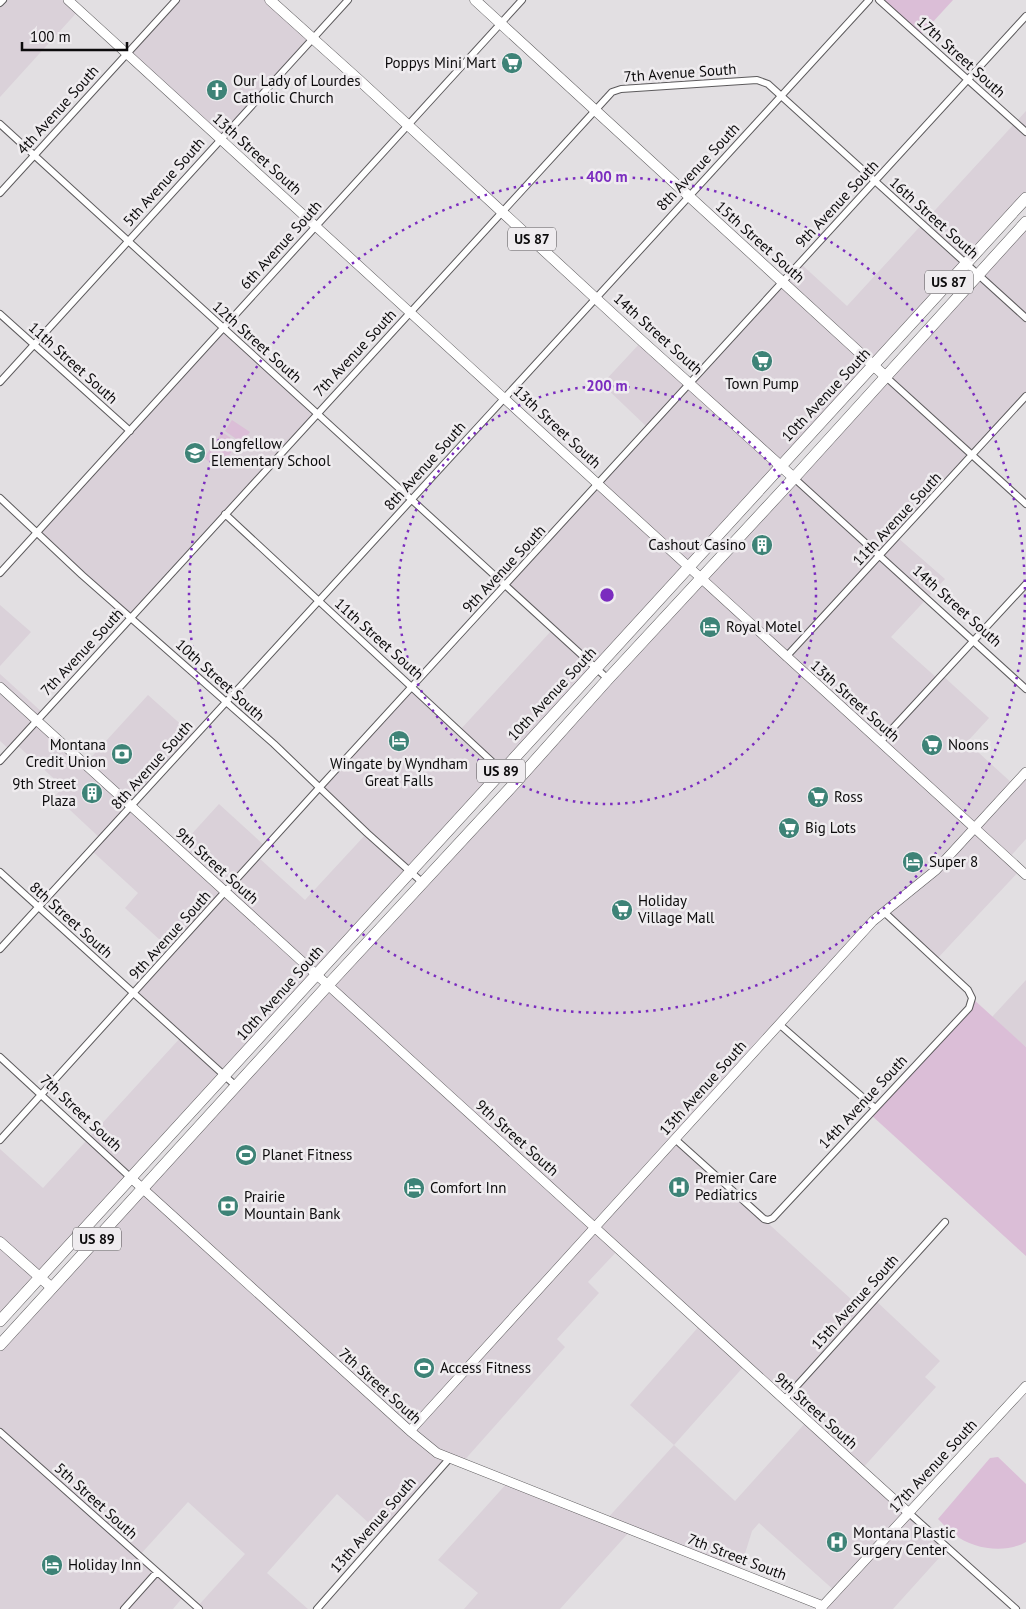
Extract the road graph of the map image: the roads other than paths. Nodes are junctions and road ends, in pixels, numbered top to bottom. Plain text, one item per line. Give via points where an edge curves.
1 (3, 0) edge
2 (68, 0) edge
3 (176, 0) edge
4 (270, 0) edge
5 (348, 0) edge
6 (475, 0) edge
7 (522, 0) edge
8 (869, 0) edge
9 (879, 0) edge
10 (0, 3) edge
11 (1026, 16) edge
12 (500, 24) junction
13 (312, 38) junction
14 (127, 54) junction
15 (968, 80) junction
16 (782, 95) junction
17 (595, 110) junction
18 (0, 124) edge
19 (408, 125) junction
20 (1026, 132) edge
21 (220, 139) junction
22 (34, 155) junction
23 (875, 182) junction
24 (0, 193) edge
25 (688, 197) junction
26 (1026, 198) edge
27 (502, 211) junction
28 (1026, 222) edge
29 (315, 226) junction
30 (128, 242) junction
31 (965, 263) junction
32 (978, 275) junction
33 (782, 282) junction
34 (595, 298) junction
35 (410, 312) junction
36 (0, 314) edge
37 (1026, 318) edge
38 (223, 328) junction
39 (34, 345) junction
40 (873, 366) junction
41 (885, 376) junction
42 (0, 382) edge
43 (690, 384) junction
44 (1026, 396) edge
45 (504, 398) junction
46 (317, 413) junction
47 (130, 431) junction
48 (972, 456) junction
49 (780, 466) junction
50 (794, 478) junction
51 (598, 485) junction
52 (0, 498) edge
53 (412, 500) junction
54 (1026, 504) edge
55 (225, 514) junction
56 (37, 533) junction
57 (880, 556) junction
58 (688, 568) junction
59 (0, 572) edge
60 (700, 579) junction
61 (1026, 584) edge
62 (505, 586) junction
63 (318, 600) junction
64 (131, 618) junction
65 (974, 642) junction
66 (786, 657) junction
67 (597, 669) junction
68 (608, 679) junction
69 (0, 687) edge
70 (413, 687) junction
71 (1026, 689) edge
72 (226, 702) junction
73 (37, 720) junction
74 (880, 742) junction
75 (0, 761) edge
76 (501, 771) junction
77 (1026, 772) edge
78 (516, 783) junction
79 (319, 788) junction
80 (131, 806) junction
81 (974, 828) junction
82 (410, 871) junction
83 (0, 872) edge
84 (1026, 875) edge
85 (423, 883) junction
86 (226, 893) junction
87 (38, 907) junction
88 (884, 912) junction
89 (0, 949) edge
90 (318, 974) junction
91 (329, 984) junction
92 (134, 993) junction
93 (779, 1024) junction
94 (0, 1057) edge
95 (225, 1075) junction
96 (236, 1086) junction
97 (41, 1095) junction
98 (875, 1108) junction
99 (675, 1139) junction
100 (0, 1140) edge
101 (131, 1178) junction
102 (143, 1189) junction
103 (945, 1222) dead end
104 (596, 1228) junction
105 (0, 1242) edge
106 (40, 1278) junction
107 (52, 1288) junction
108 (0, 1321) edge
109 (0, 1345) edge
110 (1026, 1386) edge
111 (784, 1400) junction
112 (410, 1431) junction
113 (0, 1432) edge
114 (449, 1459) junction
115 (909, 1513) junction
116 (157, 1572) junction
117 (823, 1608) edge
118 (124, 1609) edge
119 (198, 1609) edge
120 (317, 1609) edge
121 (1016, 1609) edge

1 - 10 street
2 - 14 street, 13th Street South
3 - 14 street, 4th Avenue South
4 - 13 main road, 14th Street South / US 87
5 - 13 street, 5th Avenue South
6 - 12 main road, 15th Street South
7 - 12 street, 6th Avenue South
8 - 16 street, 8th Avenue South
9 - 15 street, 17th Street South
11 - 15 street, 9th Avenue South
12 - 17 main road, 15th Street South
12 - 19 street, 6th Avenue South
13 - 19 main road, 14th Street South / US 87
13 - 21 street, 5th Avenue South
14 - 21 street, 13th Street South
14 - 22 street, 4th Avenue South
15 - 20 street, 17th Street South
15 - 23 street, 9th Avenue South
16 - 17 street, 7th Avenue South via 757,80 621,88 612,92
16 - 23 street, 16th Street South
16 - 25 street, 8th Avenue South
17 - 25 main road, 15th Street South
17 - 27 street, 7th Avenue South
18 - 22 street, 12th Street South
19 - 27 main road, 14th Street South / US 87
19 - 29 street, 6th Avenue South
21 - 29 street, 13th Street South
21 - 30 street, 5th Avenue South
22 - 24 street, 4th Avenue South
22 - 30 street, 12th Street South
23 - 31 street, 16th Street South
23 - 33 street, 9th Avenue South
25 - 33 main road, 15th Street South
25 - 34 street, 8th Avenue South
26 - 31 highway, 10th Avenue South / US 87
27 - 34 main road, 14th Street South / US 87
27 - 35 street, 7th Avenue South
28 - 32 highway, 10th Avenue South / US 87
29 - 35 street, 13th Street South
29 - 38 street, 6th Avenue South
30 - 38 street, 12th Street South
30 - 39 street, 5th Avenue South
31 - 32 street, 16th Street South
31 - 40 highway, 10th Avenue South / US 87
32 - 37 street, 16th Street South
32 - 41 highway, 10th Avenue South / US 87
33 - 40 main road, 15th Street South
33 - 43 street, 9th Avenue South
34 - 43 main road, 14th Street South / US 87
34 - 45 street, 8th Avenue South
35 - 45 street, 13th Street South
35 - 46 street, 7th Avenue South
36 - 39 street, 11th Street South
38 - 46 street, 12th Street South
38 - 47 street, 6th Avenue South
39 - 42 street, 5th Avenue South
39 - 47 street, 11th Street South
40 - 41 main road, 15th Street South
40 - 49 highway, 10th Avenue South / US 89
41 - 48 street, 15th Street South
41 - 50 highway, 10th Avenue South / US 87
43 - 49 main road, 14th Street South / US 87
43 - 51 street, 9th Avenue South
44 - 48 street, 11th Avenue South
45 - 51 street, 13th Street South
45 - 53 street, 8th Avenue South
46 - 53 street, 12th Street South
46 - 55 street, 7th Avenue South
47 - 56 street, 6th Avenue South
48 - 54 street, 15th Street South
48 - 57 street, 11th Avenue South
49 - 50 main road, 14th Street South / US 87
49 - 58 highway, 10th Avenue South / US 89
50 - 57 street, 14th Street South
50 - 60 highway, 10th Avenue South / US 89
51 - 58 street, 13th Street South
51 - 62 street, 9th Avenue South
52 - 56 street, 10th Street South
53 - 62 street, 12th Street South
53 - 63 street, 8th Avenue South
55 - 63 street, 11th Street South
55 - 64 street, 7th Avenue South
56 - 59 street, 6th Avenue South
56 - 64 street, 10th Street South
57 - 65 street, 14th Street South
57 - 66 street, 11th Avenue South
58 - 60 street, 13th Street South
58 - 67 highway, 10th Avenue South / US 89
60 - 66 street, 13th Street South
60 - 68 highway, 10th Avenue South / US 89
61 - 65 street
62 - 67 street, 12th Street South
62 - 70 street, 9th Avenue South
63 - 70 street, 11th Street South
63 - 72 street, 8th Avenue South
64 - 72 street, 10th Street South
64 - 73 street, 7th Avenue South
65 - 71 street, 14th Street South
65 - 74 street
66 - 74 street, 13th Street South
67 - 68 street, 12th Street South
67 - 76 highway, 10th Avenue South / US 89
68 - 78 highway, 10th Avenue South / US 89
69 - 73 street, 9th Street South
70 - 76 street, 11th Street South
70 - 79 street, 9th Avenue South
72 - 79 street, 10th Street South
72 - 80 street, 8th Avenue South
73 - 75 street, 7th Avenue South
73 - 80 street, 9th Street South
74 - 81 street, 13th Street South
76 - 78 street, 11th Street South
76 - 82 highway, 10th Avenue South / US 89
77 - 81 street, 13th Avenue South
78 - 85 highway, 10th Avenue South / US 89
79 - 82 street, 10th Street South
79 - 86 street, 9th Avenue South
80 - 86 street, 9th Street South
80 - 87 street, 8th Avenue South
81 - 84 street, 13th Street South
81 - 88 street, 13th Avenue South via 936,870
82 - 85 street, 10th Street South
82 - 90 highway, 10th Avenue South / US 89
83 - 87 street, 8th Street South
85 - 91 highway, 10th Avenue South / US 89
86 - 90 street, 9th Street South
86 - 92 street, 9th Avenue South
87 - 89 street, 8th Avenue South
87 - 92 street, 8th Street South
88 - 93 street, 13th Avenue South
88 - 98 street, 14th Avenue South via 968,990 972,998 969,1008
90 - 91 street, 9th Street South
90 - 95 highway, 10th Avenue South / US 89
91 - 96 highway, 10th Avenue South / US 89
91 - 104 street, 9th Street South
92 - 95 street, 8th Street South
92 - 97 street, 9th Avenue South
93 - 98 street
93 - 99 street, 13th Avenue South
94 - 97 street, 7th Street South
95 - 96 street, 8th Street South
95 - 101 highway, 10th Avenue South / US 89
96 - 102 highway, 10th Avenue South / US 89
97 - 100 street, 9th Avenue South
97 - 101 street, 7th Street South
98 - 99 street, 14th Avenue South via 768,1220
99 - 104 street, 13th Avenue South
101 - 102 street, 7th Street South
101 - 106 highway, 10th Avenue South / US 89
102 - 107 highway, 10th Avenue South / US 89
102 - 112 street, 7th Street South
103 - 111 street, 15th Avenue South
104 - 111 street, 9th Street South
104 - 112 street, 13th Avenue South
105 - 106 main road
106 - 107 main road
106 - 108 highway, 10th Avenue South / US 89
107 - 109 highway, 10th Avenue South
110 - 115 street, 17th Avenue South
111 - 115 street, 9th Street South
112 - 114 street, 7th Street South
113 - 116 street, 5th Street South
114 - 117 street, 7th Street South
114 - 120 street, 13th Avenue South
115 - 117 street, 17th Avenue South
115 - 121 street, 9th Street South
116 - 118 street
116 - 119 street, 5th Street South

